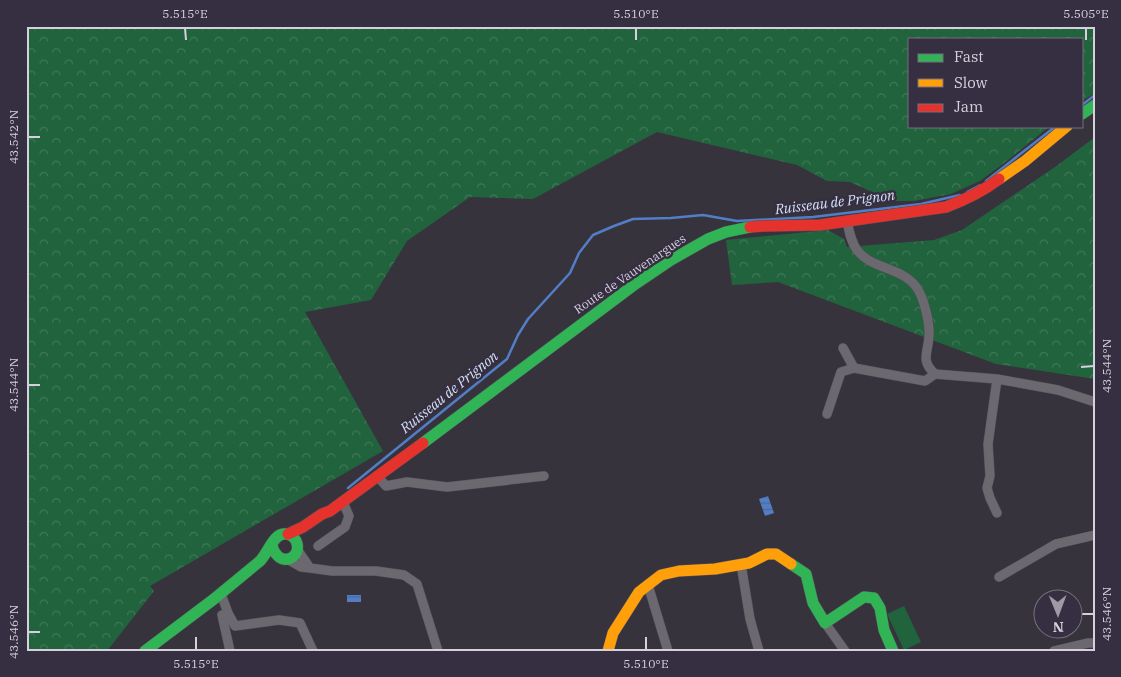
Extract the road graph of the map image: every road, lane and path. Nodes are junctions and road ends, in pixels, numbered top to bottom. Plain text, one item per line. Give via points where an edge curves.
1 (1095, 105) edge
2 (1084, 113) edge
3 (1065, 128) edge
4 (847, 221) junction
5 (843, 348) dead end
6 (854, 368) junction
7 (935, 374) junction
8 (997, 379) junction
9 (1095, 402) edge
10 (827, 414) dead end
11 (544, 476) dead end
12 (378, 477) junction
13 (343, 502) junction
14 (330, 511) junction
15 (997, 513) dead end
16 (288, 534) junction
17 (1095, 535) edge
18 (272, 544) junction
19 (297, 546) junction
20 (318, 546) dead end
21 (283, 558) junction
22 (741, 564) junction
23 (310, 568) junction
24 (999, 577) dead end
25 (648, 585) junction
26 (226, 590) junction
27 (228, 613) junction
28 (826, 623) junction
29 (1095, 643) edge
30 (145, 651) edge
31 (230, 651) edge
32 (313, 651) edge
33 (438, 651) edge
34 (608, 651) edge
35 (668, 651) edge
36 (758, 651) edge
37 (845, 651) edge
38 (893, 651) edge
39 (1054, 651) edge

1 - 2 main road
3 - 4 main road, Route de Vauvenargues via 972,197 946,207
4 - 7 street via 856,250 865,259 904,276 917,288 927,314 930,334 926,360 928,368
4 - 12 main road, Route de Vauvenargues via 744,228 689,249 634,284
5 - 6 street
6 - 7 street via 924,381
6 - 10 street via 841,372
7 - 8 street
8 - 9 street via 1058,390
8 - 15 street via 988,444 990,476 987,488
11 - 12 street via 447,487 408,482 386,486
12 - 13 main road, Route de Vauvenargues
13 - 14 main road, Route de Vauvenargues
13 - 20 street via 348,516 345,527
14 - 16 main road, Route de Vauvenargues
14 - 19 main road, Route de Vauvenargues via 306,532
16 - 18 main road via 276,537
16 - 19 main road
17 - 24 street via 1056,544
18 - 21 main road via 273,551
18 - 26 main road via 264,557
19 - 21 main road via 293,555
19 - 23 street
21 - 23 street via 300,567
21 - 26 main road
22 - 25 main road via 661,575
22 - 28 main road via 776,554 799,568 806,574 813,603
22 - 36 street
23 - 33 street via 404,575 417,584
25 - 34 main road via 639,592 613,633
25 - 35 street
26 - 27 street
26 - 30 main road
27 - 31 street via 222,615
27 - 32 street via 235,626 278,620 300,623
28 - 37 street
28 - 38 main road via 864,596 874,598
29 - 39 street

